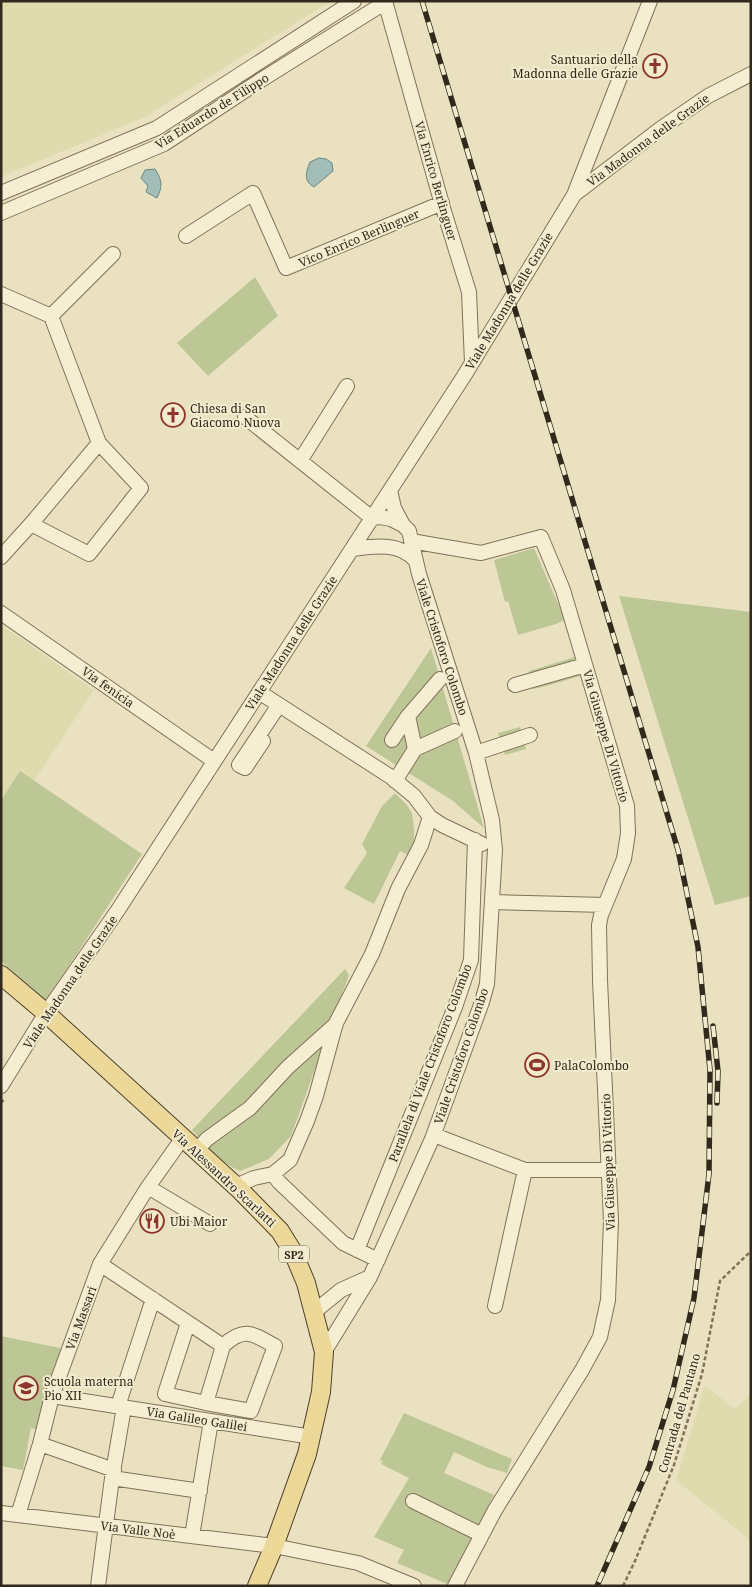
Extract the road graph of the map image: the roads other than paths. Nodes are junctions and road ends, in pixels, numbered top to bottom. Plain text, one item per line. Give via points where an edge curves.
1 (354, 1) edge
2 (650, 1) edge
3 (386, 2) edge
4 (751, 74) edge
5 (1, 193) edge
6 (574, 195) junction
7 (442, 203) junction
8 (1, 213) edge
9 (186, 236) dead end
10 (113, 254) dead end
11 (1, 294) edge
12 (51, 316) junction
13 (472, 363) junction
14 (347, 386) dead end
15 (245, 417) dead end
16 (99, 443) junction
17 (300, 461) junction
18 (390, 490) junction
19 (371, 520) junction
20 (31, 524) junction
21 (403, 524) junction
22 (411, 541) junction
23 (388, 547) junction
24 (352, 549) junction
25 (1, 557) edge
26 (416, 561) junction
27 (1, 613) edge
28 (585, 665) junction
29 (440, 678) dead end
30 (515, 685) dead end
31 (259, 692) junction
32 (279, 705) junction
33 (408, 716) junction
34 (455, 731) dead end
35 (530, 735) dead end
36 (257, 738) dead end
37 (392, 740) dead end
38 (414, 749) junction
39 (476, 753) junction
40 (214, 761) junction
41 (395, 781) junction
42 (430, 817) junction
43 (475, 840) junction
44 (495, 850) junction
45 (493, 902) junction
46 (605, 905) junction
47 (1, 975) edge
48 (46, 1013) junction
49 (336, 1023) junction
50 (1, 1086) edge
51 (434, 1135) junction
52 (182, 1139) junction
53 (196, 1151) junction
54 (525, 1170) junction
55 (609, 1170) junction
56 (273, 1174) junction
57 (236, 1186) junction
58 (148, 1187) junction
59 (210, 1224) dead end
60 (356, 1250) junction
61 (378, 1260) junction
62 (100, 1264) junction
63 (370, 1277) junction
64 (153, 1299) junction
65 (495, 1306) dead end
66 (314, 1312) junction
67 (188, 1323) junction
68 (223, 1346) junction
69 (324, 1352) junction
70 (164, 1394) junction
71 (52, 1396) junction
72 (206, 1402) junction
73 (121, 1407) junction
74 (155, 1412) junction
75 (212, 1421) junction
76 (312, 1436) junction
77 (40, 1444) junction
78 (113, 1474) junction
79 (200, 1491) junction
80 (412, 1501) dead end
81 (1, 1513) edge
82 (18, 1516) junction
83 (105, 1526) junction
84 (482, 1535) junction
85 (192, 1536) junction
86 (274, 1546) junction
87 (98, 1586) edge
88 (257, 1586) edge
89 (414, 1586) edge
90 (454, 1586) edge

1 - 5 street, Via Eduardo de Filippo via 157,128
2 - 6 street
3 - 7 street, Via Enrico Berlinguer
3 - 8 street, Via Eduardo de Filippo via 164,144
4 - 6 street, Via Madonna delle Grazie via 708,96
6 - 13 street, Viale Madonna delle Grazie
7 - 9 street, Vico Enrico Berlinguer via 286,268 253,192
7 - 13 street, Via Enrico Berlinguer via 469,292
10 - 12 street
11 - 12 street
12 - 16 street
13 - 18 street, Viale Madonna delle Grazie
14 - 17 street
15 - 17 street
16 - 20 street
16 - 20 street via 140,488 89,554
17 - 19 street
18 - 19 street, Viale Madonna delle Grazie
18 - 21 street, Viale Cristoforo Colombo via 394,508
19 - 21 street via 380,516
19 - 23 street via 374,538
19 - 24 street, Viale Madonna delle Grazie
20 - 25 street
21 - 22 street, Viale Cristoforo Colombo
22 - 26 street, Viale Cristoforo Colombo
22 - 28 street, Via Giuseppe Di Vittorio via 481,553 541,537 563,590
23 - 24 street
23 - 26 street via 406,552
24 - 31 street, Viale Madonna delle Grazie
26 - 39 street, Viale Cristoforo Colombo
27 - 40 street, Via fenicia
28 - 30 street
28 - 46 street, Via Giuseppe Di Vittorio via 628,817 624,859
29 - 33 street
31 - 32 street
31 - 40 street, Viale Madonna delle Grazie
32 - 36 street
32 - 41 street
33 - 37 street
33 - 38 street
34 - 38 street
35 - 39 street
38 - 41 street
39 - 44 street, Viale Cristoforo Colombo via 492,820
40 - 48 street, Viale Madonna delle Grazie via 118,910
41 - 42 street via 414,796
42 - 43 street
42 - 49 street via 421,845 398,889 372,954
43 - 44 street
43 - 60 street, Parallela di Viale Cristoforo Colombo via 471,960
44 - 45 street, Viale Cristoforo Colombo
45 - 46 street
45 - 51 street, Viale Cristoforo Colombo via 487,984
46 - 55 street, Via Giuseppe Di Vittorio via 599,925
47 - 48 main road, Via Alessandro Scarlatti / SP2
48 - 50 street, Viale Madonna delle Grazie
48 - 52 main road, Via Alessandro Scarlatti / SP2
49 - 53 street via 250,1108 207,1139
49 - 56 street via 307,1121 290,1160
51 - 54 street
51 - 61 street, Viale Cristoforo Colombo
52 - 53 main road, Via Alessandro Scarlatti / SP2
52 - 58 street, Via Massari
53 - 57 main road, Via Alessandro Scarlatti / SP2
54 - 55 street
54 - 65 street
55 - 84 street, Via Giuseppe Di Vittorio via 612,1221 608,1300 600,1337
56 - 57 street
56 - 60 street via 343,1243
57 - 66 main road, Via Alessandro Scarlatti / SP2 via 280,1231 293,1252
58 - 59 street
58 - 62 street, Via Massari
60 - 61 street
61 - 63 street, Viale Cristoforo Colombo
62 - 64 street
62 - 71 street, Via Massari
63 - 66 street via 341,1290
63 - 69 street, Viale Cristoforo Colombo
64 - 67 street
64 - 73 street
66 - 69 main road, Via Alessandro Scarlatti / SP2
67 - 68 street
67 - 70 street
68 - 72 street
68 - 72 street via 231,1338 252,1334 275,1346 251,1411
69 - 76 main road, Via Alessandro Scarlatti / SP2 via 321,1392
70 - 72 street
70 - 74 street
71 - 73 street, Via Galileo Galilei
71 - 77 street, Via Massari
73 - 74 street, Via Galileo Galilei
73 - 78 street
74 - 75 street, Via Galileo Galilei
75 - 76 street, Via Galileo Galilei
75 - 79 street
76 - 86 main road, Via Alessandro Scarlatti / SP2
77 - 78 street
77 - 82 street, Via Massari
78 - 79 street
78 - 83 street
79 - 85 street
80 - 84 street
81 - 82 street, Via Valle Noè
82 - 83 street, Via Valle Noè
83 - 85 street, Via Valle Noè
83 - 87 street
84 - 90 street, Via Giuseppe Di Vittorio
85 - 86 street, Via Valle Noè
86 - 88 main road, Via Alessandro Scarlatti / SP2
86 - 89 street via 358,1563

